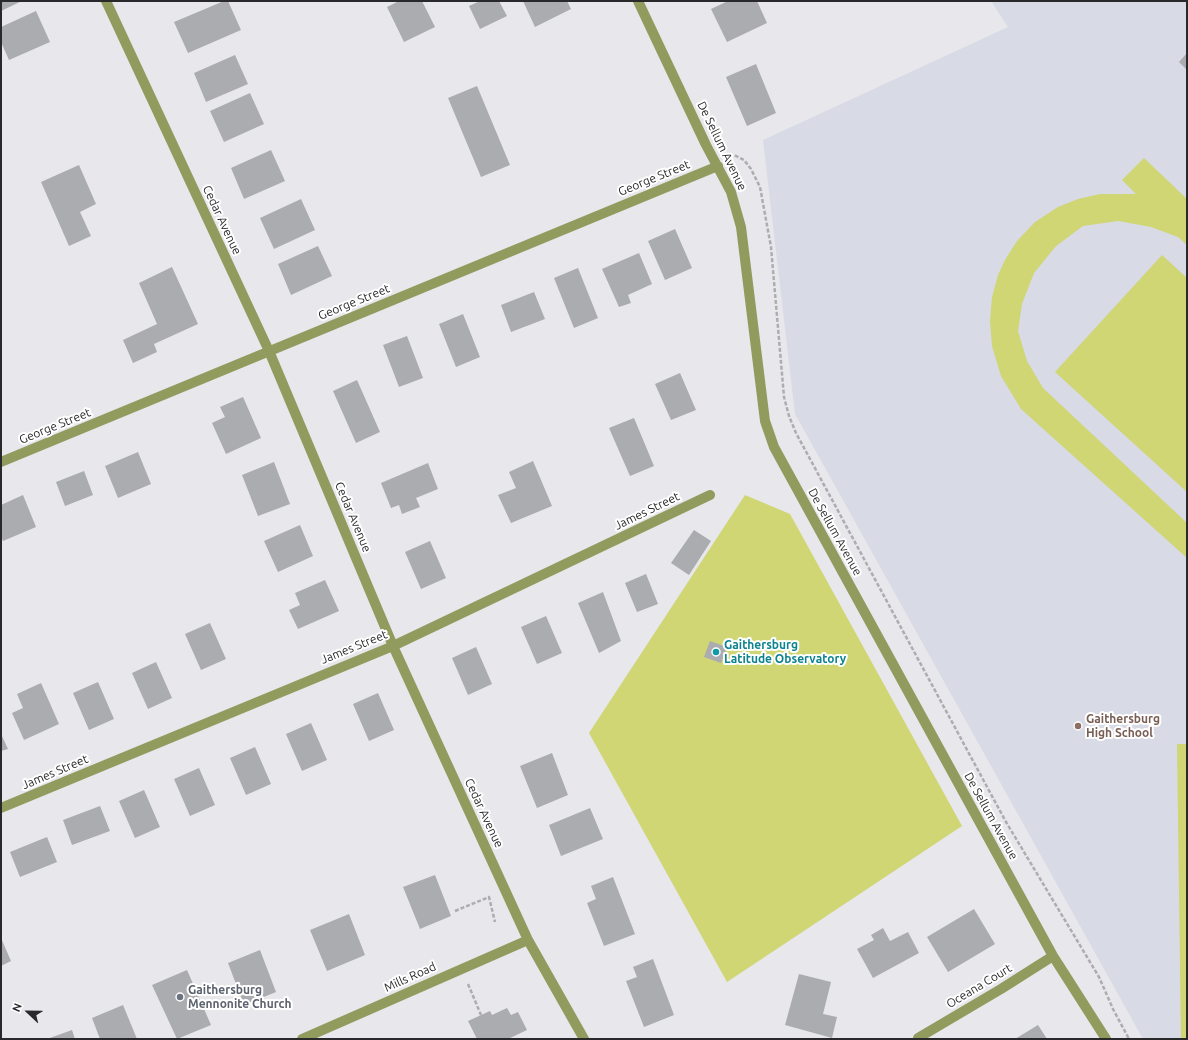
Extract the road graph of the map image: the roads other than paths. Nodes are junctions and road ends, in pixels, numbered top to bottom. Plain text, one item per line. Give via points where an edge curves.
1 (106, 1) edge
2 (638, 1) edge
3 (718, 166) junction
4 (269, 351) junction
5 (1, 462) edge
6 (710, 495) dead end
7 (393, 646) junction
8 (1, 808) edge
9 (528, 940) junction
10 (1053, 956) junction
11 (918, 1038) edge
12 (302, 1039) edge
13 (584, 1039) edge
14 (1106, 1039) edge

1 - 4 street, Cedar Avenue
2 - 3 street, De Sellum Avenue
3 - 4 street, George Street
3 - 10 street, De Sellum Avenue via 731,192 741,227 764,421 774,447
4 - 5 street, George Street
4 - 7 street, Cedar Avenue
6 - 7 street, James Street
7 - 8 street, James Street
7 - 9 street, Cedar Avenue
9 - 12 street, Mills Road
9 - 13 street, Cedar Avenue
10 - 11 street, Oceana Court
10 - 14 street, De Sellum Avenue

